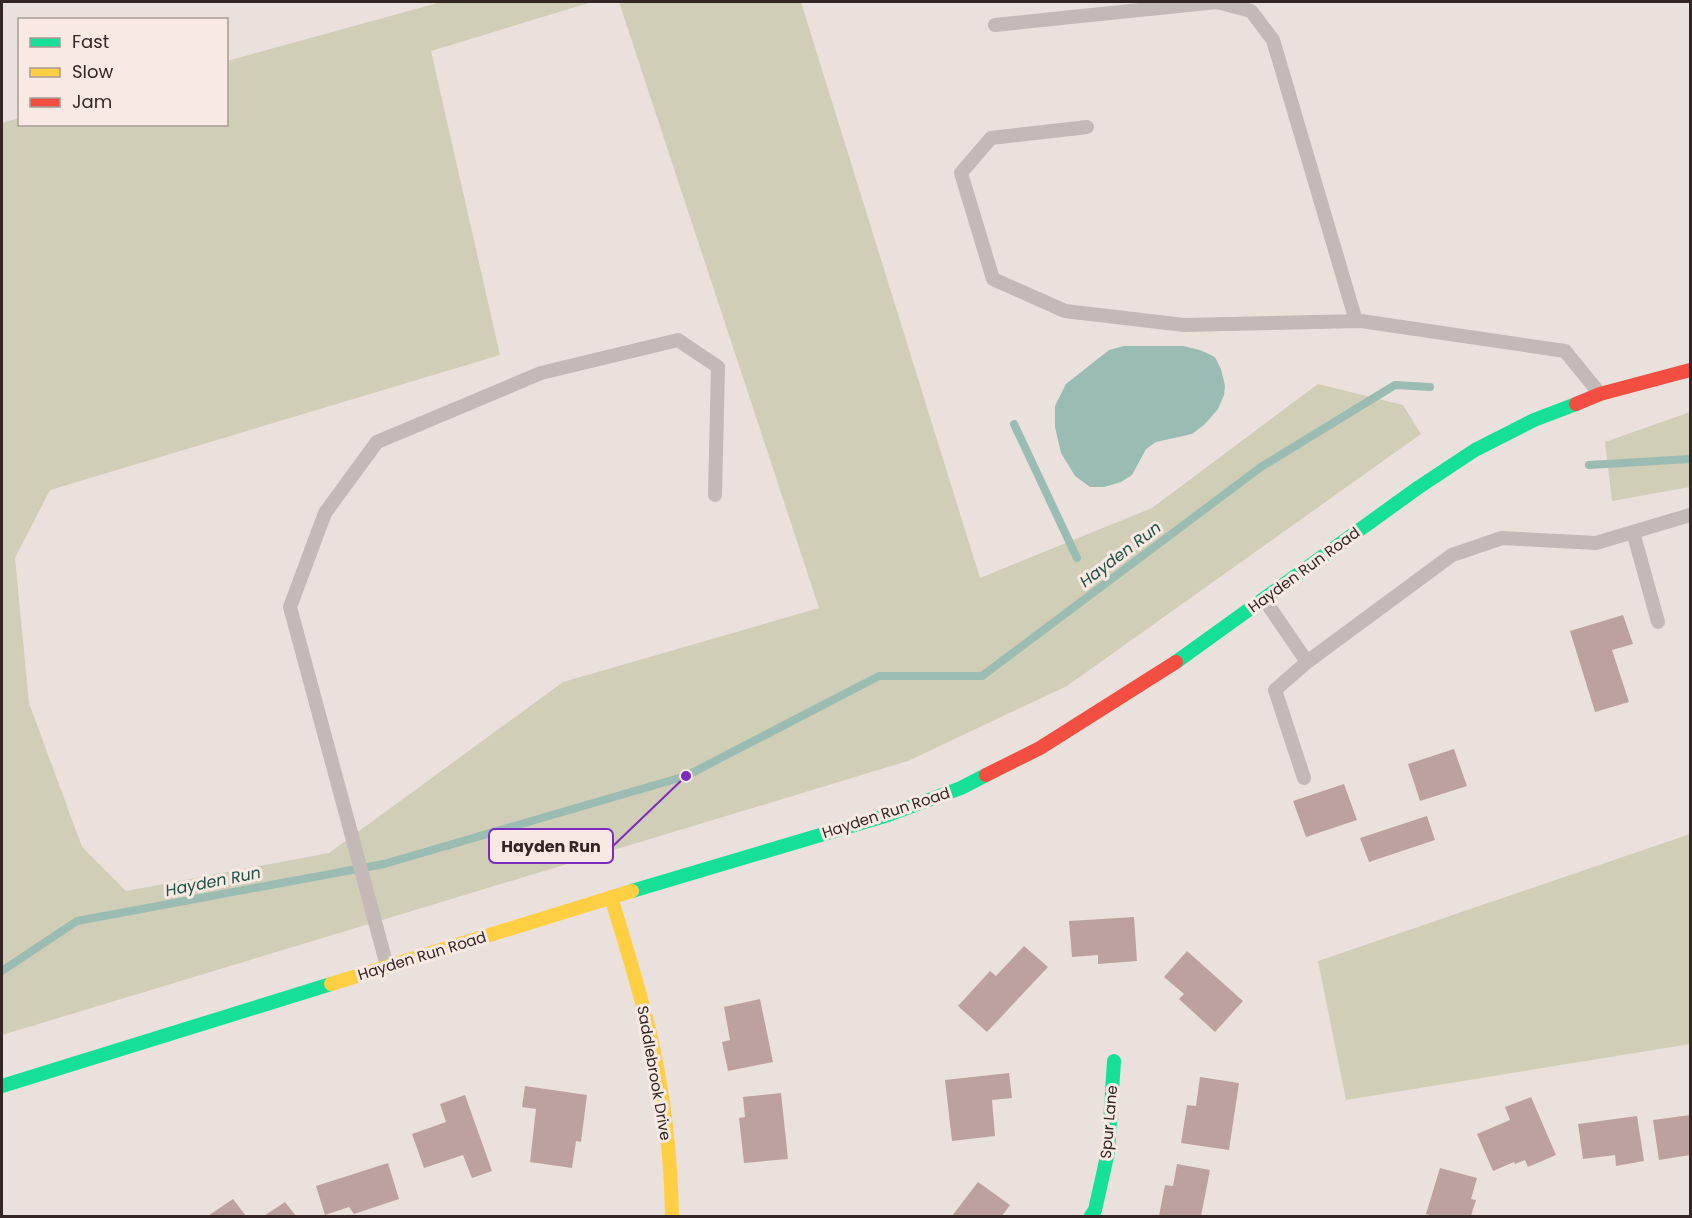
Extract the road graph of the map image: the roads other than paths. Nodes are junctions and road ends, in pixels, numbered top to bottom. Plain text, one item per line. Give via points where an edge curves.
1 (1217, 2) edge
2 (995, 25) dead end
3 (1087, 128) dead end
4 (1356, 321) junction
5 (1690, 370) edge
6 (1600, 394) junction
7 (715, 495) dead end
8 (1690, 515) edge
9 (1633, 532) junction
10 (1264, 599) junction
11 (1658, 622) dead end
12 (1307, 662) junction
13 (1304, 778) dead end
14 (611, 897) junction
15 (387, 966) junction
16 (1114, 1061) dead end
17 (2, 1086) edge
18 (672, 1216) edge
19 (1091, 1216) edge

1 - 2 lane
1 - 4 lane via 1251,11 1273,40
3 - 4 lane via 991,138 961,172 993,279 1065,311 1184,324
4 - 6 lane via 1565,351
5 - 6 main road, Hayden Run Road
6 - 10 main road, Hayden Run Road via 1534,420 1476,450
7 - 15 lane via 717,367 678,340 541,374 377,442 325,513 290,607
8 - 9 lane
9 - 11 lane
9 - 12 lane via 1596,543 1502,538 1452,555
10 - 12 lane
10 - 14 main road, Hayden Run Road via 1180,660 1040,748 961,788 888,815
12 - 13 lane via 1275,690
14 - 15 main road, Hayden Run Road
14 - 18 main road, Saddlebrook Drive via 649,1026 663,1102
15 - 17 main road, Hayden Run Road
16 - 19 main road, Spur Lane via 1108,1152

